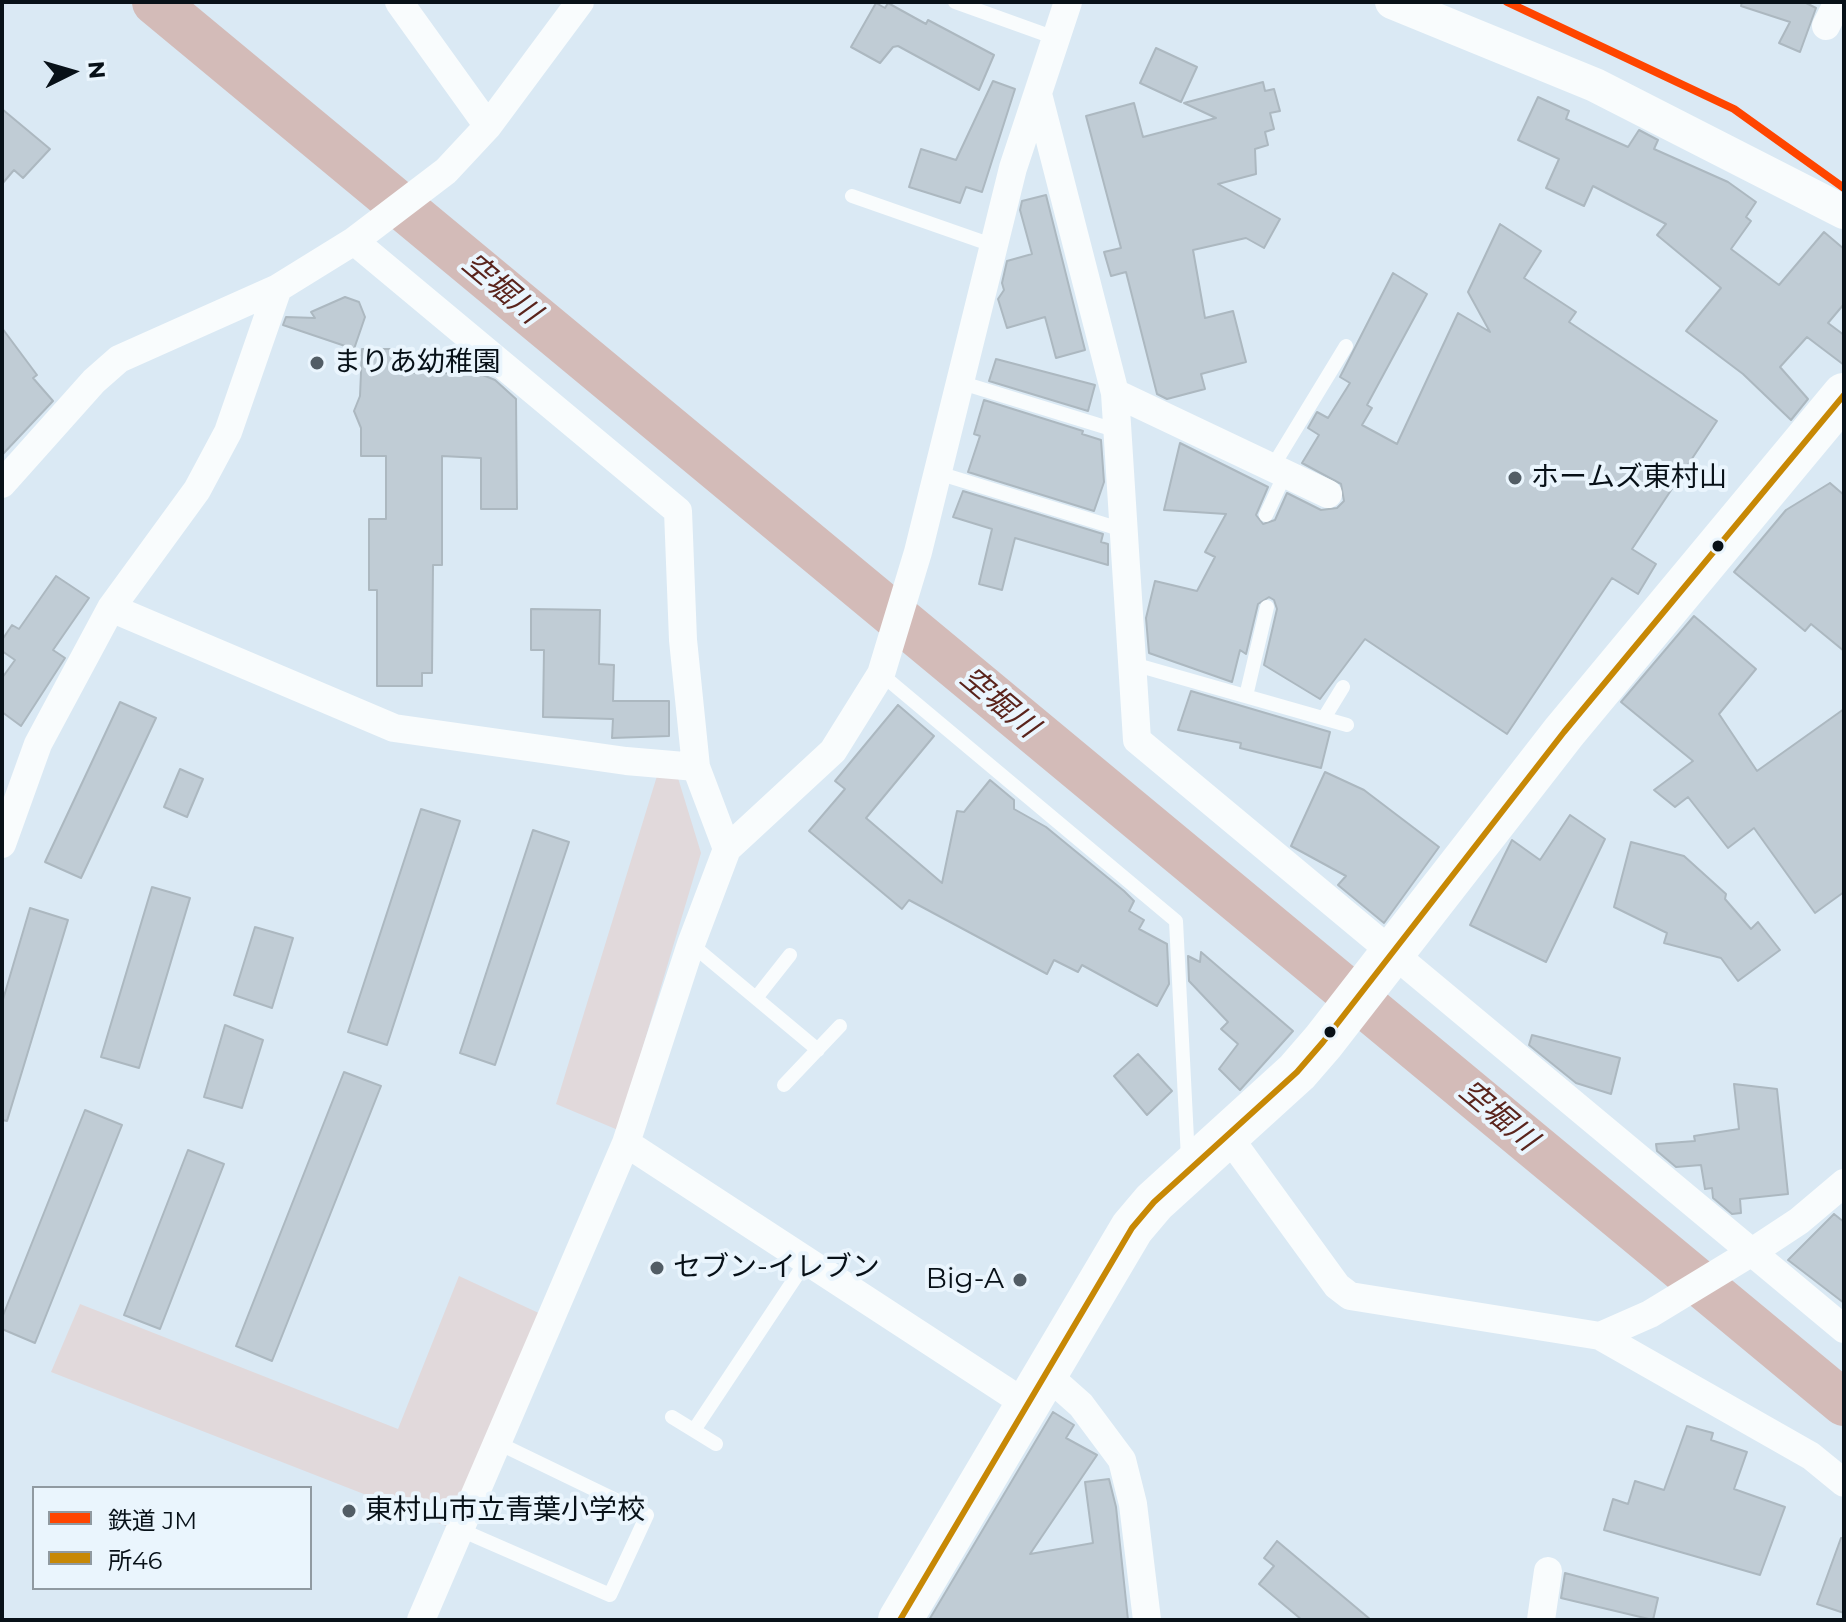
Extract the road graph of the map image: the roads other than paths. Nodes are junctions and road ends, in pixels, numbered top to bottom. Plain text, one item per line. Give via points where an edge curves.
1 (399, 2) edge
2 (580, 2) edge
3 (955, 2) edge
4 (1068, 2) edge
5 (1392, 2) edge
6 (1058, 39) junction
7 (1038, 94) junction
8 (488, 126) junction
9 (852, 196) dead end
10 (1844, 212) edge
11 (357, 239) junction
12 (992, 245) junction
13 (278, 288) junction
14 (1346, 346) dead end
15 (959, 382) junction
16 (1115, 393) junction
17 (1844, 395) edge
18 (1118, 431) junction
19 (1280, 469) junction
20 (938, 473) junction
21 (2, 484) edge
22 (1328, 494) dead end
23 (1266, 515) dead end
24 (1123, 530) junction
25 (1267, 607) dead end
26 (111, 608) junction
27 (1133, 664) junction
28 (884, 666) junction
29 (1343, 687) dead end
30 (1246, 696) junction
31 (1324, 718) junction
32 (1347, 725) dead end
33 (696, 767) junction
34 (2, 844) edge
35 (727, 849) junction
36 (691, 944) junction
37 (790, 955) dead end
38 (1391, 956) junction
39 (756, 998) junction
40 (840, 1026) dead end
41 (818, 1050) junction
42 (784, 1085) dead end
43 (1228, 1136) junction
44 (626, 1143) junction
45 (1189, 1171) junction
46 (1844, 1183) edge
47 (1752, 1252) junction
48 (807, 1260) junction
49 (1844, 1329) edge
50 (1600, 1336) junction
51 (1035, 1389) junction
52 (672, 1417) dead end
53 (694, 1430) junction
54 (498, 1443) junction
55 (716, 1444) dead end
56 (1844, 1483) edge
57 (461, 1530) junction
58 (1548, 1571) dead end
59 (421, 1620) edge
60 (900, 1620) edge
61 (1147, 1620) edge
62 (1541, 1620) edge

1 - 8 street
2 - 8 street
3 - 6 lane
4 - 6 street
5 - 10 street via 1595,85
6 - 7 street
7 - 12 street
7 - 16 street
8 - 11 street via 446,171
9 - 12 lane
11 - 13 street
11 - 33 street via 678,511 683,640
12 - 15 street
13 - 21 street via 119,359
13 - 26 street via 228,432 197,490
14 - 19 lane
15 - 18 lane
15 - 20 street
16 - 18 street
16 - 19 street
17 - 38 main road via 1564,732
18 - 24 street
19 - 22 street
19 - 23 lane
20 - 24 lane
20 - 28 street
24 - 27 street
25 - 30 lane
26 - 33 street via 394,728
26 - 34 street via 38,744
27 - 30 lane
27 - 38 street via 1137,740
28 - 35 street via 833,751
28 - 45 lane via 1176,921
29 - 31 lane
30 - 31 lane
31 - 32 lane
33 - 35 street
35 - 36 street
36 - 39 lane
36 - 44 street
37 - 39 lane
38 - 43 main road via 1297,1072
38 - 47 street
39 - 41 lane
40 - 41 lane
41 - 42 lane
43 - 45 main road
43 - 50 street via 1337,1286 1350,1296
44 - 48 street
44 - 54 street
45 - 51 main road via 1132,1228
46 - 47 street
47 - 49 street
47 - 50 street via 1658,1309
48 - 51 street
48 - 53 lane
50 - 56 street via 1811,1456
51 - 60 main road
51 - 61 street via 1081,1405 1122,1460 1133,1504
52 - 53 lane
53 - 55 lane
54 - 57 street
54 - 57 lane via 647,1515 610,1595
57 - 59 street
58 - 62 street

